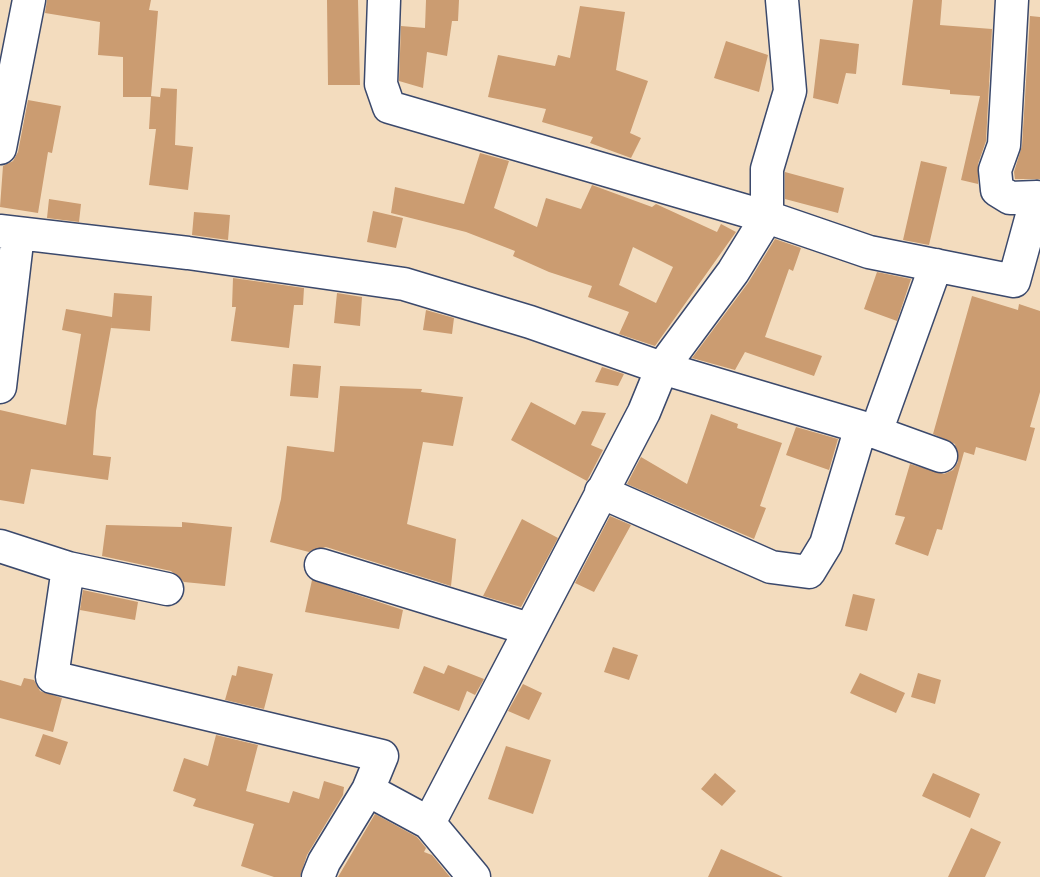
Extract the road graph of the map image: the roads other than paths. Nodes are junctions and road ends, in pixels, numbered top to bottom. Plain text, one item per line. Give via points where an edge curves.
1 (29, 0) edge
2 (384, 0) edge
3 (782, 0) edge
4 (1012, 0) edge
5 (0, 148) edge
6 (1038, 198) edge
7 (767, 217) junction
8 (9, 232) edge
9 (936, 265) junction
10 (662, 368) junction
11 (0, 387) edge
12 (869, 429) junction
13 (942, 456) dead end
14 (601, 492) junction
15 (0, 546) edge
16 (321, 565) dead end
17 (68, 568) junction
18 (167, 589) dead end
19 (529, 629) junction
20 (368, 790) junction
21 (429, 823) junction
22 (318, 877) edge
23 (474, 877) edge

1 - 5 street
2 - 7 street via 381,84 389,107
3 - 7 street via 790,91 767,169
4 - 6 street via 1003,145 995,170 997,190 1010,198
6 - 9 street via 1014,281
7 - 9 street via 869,252
7 - 10 street
8 - 10 street via 404,284
8 - 11 street
9 - 12 street
10 - 12 street
10 - 14 street
12 - 13 street
12 - 14 street via 826,544 810,572 771,568
14 - 19 street
15 - 17 street
16 - 19 street
17 - 18 street
17 - 20 street via 52,677 383,756
19 - 21 street
20 - 21 street
20 - 22 street
21 - 23 street

